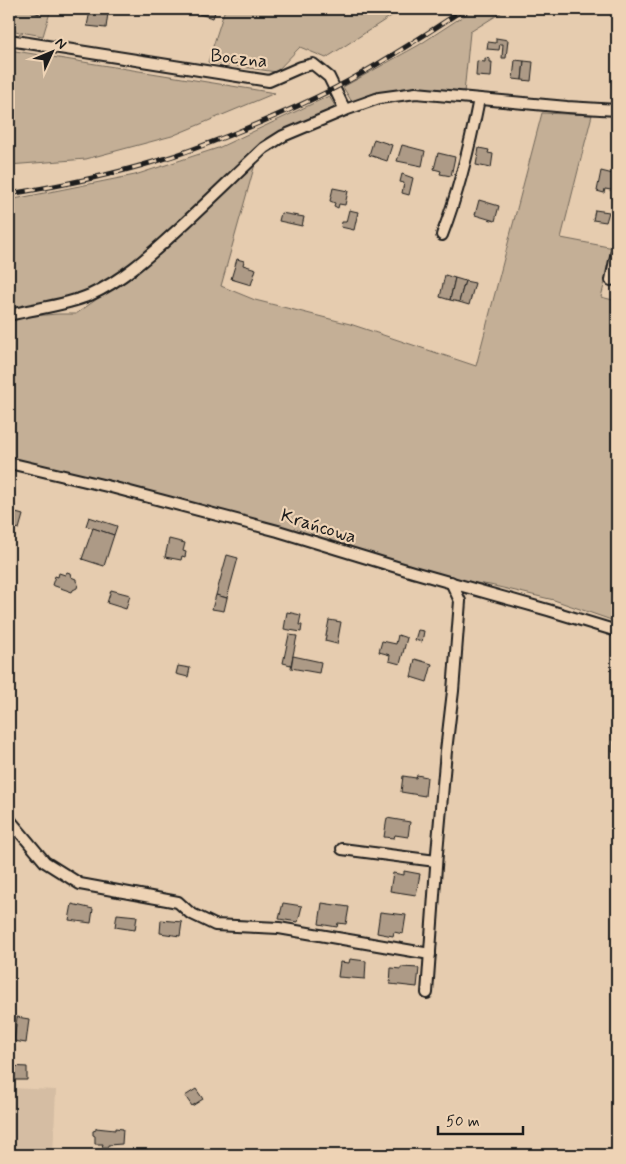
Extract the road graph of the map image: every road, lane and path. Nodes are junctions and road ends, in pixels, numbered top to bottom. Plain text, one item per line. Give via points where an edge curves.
1 (9, 40) edge
2 (479, 99) junction
3 (346, 110) junction
4 (617, 110) edge
5 (442, 235) dead end
6 (617, 251) edge
7 (610, 280) dead end
8 (9, 315) edge
9 (9, 463) edge
10 (450, 582) junction
11 (617, 631) edge
12 (9, 820) edge
13 (342, 849) dead end
14 (436, 861) junction
15 (430, 954) junction
16 (427, 993) dead end

1 - 3 street, Boczna via 269,80 313,64 329,77
2 - 3 street via 416,94 380,98
2 - 4 street
2 - 5 street via 470,147
3 - 8 street via 283,136 264,148 149,256 112,283 90,295 62,304
6 - 7 street
9 - 10 street, Krańcowa via 278,531
10 - 11 street, Krańcowa
10 - 14 street via 460,601
12 - 15 street via 45,862 80,884 178,902 190,913 215,925 279,928
13 - 14 street
14 - 15 street
15 - 16 street

